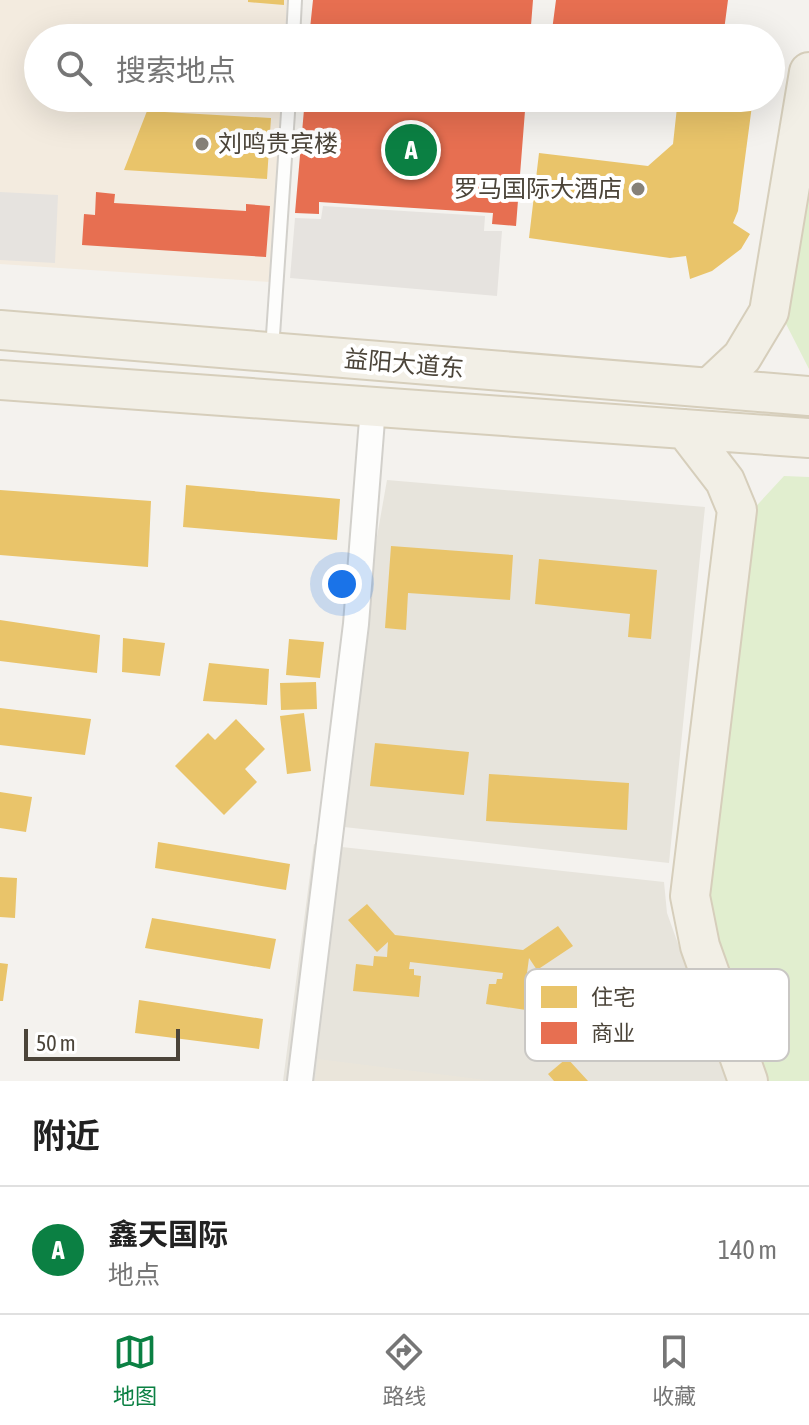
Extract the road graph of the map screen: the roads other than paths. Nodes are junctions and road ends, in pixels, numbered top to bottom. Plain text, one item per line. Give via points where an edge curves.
1 (295, 0) edge
2 (294, 24) edge
3 (809, 72) edge
4 (288, 112) edge
5 (0, 330) edge
6 (272, 353) junction
7 (0, 380) edge
8 (709, 388) junction
9 (809, 396) edge
10 (373, 407) junction
11 (685, 429) junction
12 (809, 438) edge
13 (708, 969) edge
14 (741, 1061) edge
15 (300, 1081) edge
16 (748, 1081) edge

1 - 2 lane
3 - 8 main road via 769,312 742,357
4 - 6 lane
5 - 6 main road, 益阳大道东
6 - 8 main road, 益阳大道东
7 - 10 main road
8 - 9 main road, 益阳大道东
10 - 11 main road
10 - 15 street via 356,624
11 - 12 main road
11 - 13 main road via 725,481 737,510 690,896
14 - 16 main road

